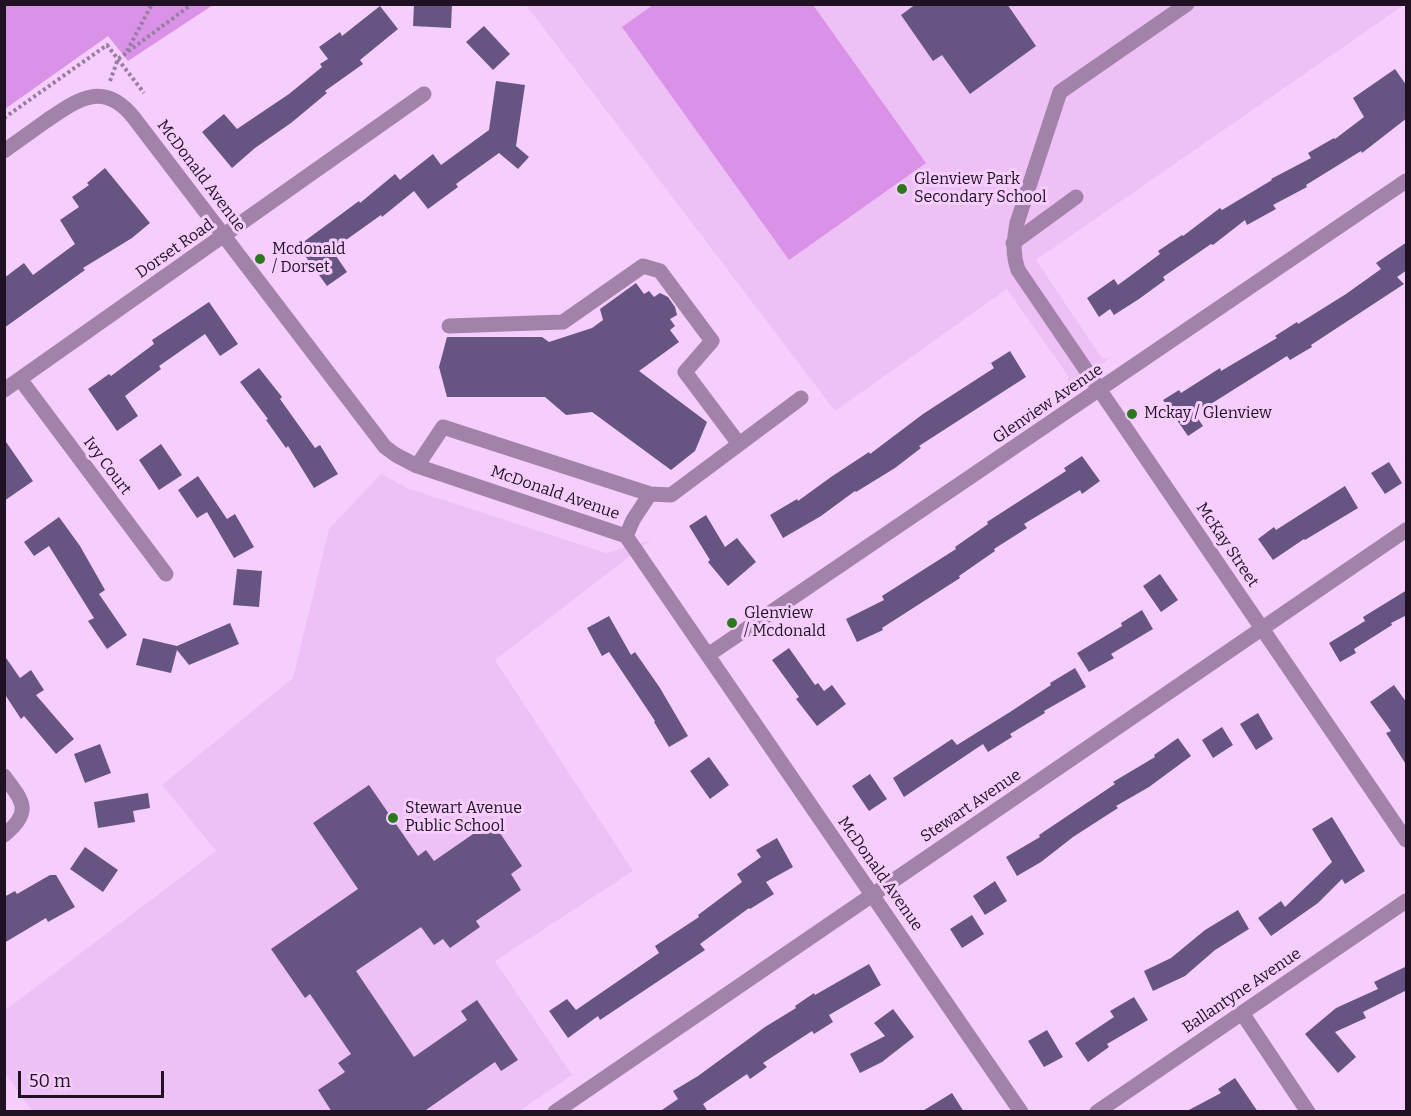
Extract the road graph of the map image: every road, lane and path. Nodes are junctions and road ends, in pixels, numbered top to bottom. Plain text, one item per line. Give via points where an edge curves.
1 (152, 4) edge
2 (192, 4) edge
3 (1188, 4) edge
4 (125, 54) junction
5 (118, 59) junction
6 (110, 81) dead end
7 (144, 93) dead end
8 (424, 94) dead end
9 (4, 118) edge
10 (4, 151) edge
11 (1407, 181) edge
12 (1076, 197) dead end
13 (224, 236) junction
14 (1013, 243) junction
15 (448, 326) dead end
16 (20, 379) junction
17 (4, 390) edge
18 (1099, 390) junction
19 (801, 398) dead end
20 (739, 444) junction
21 (417, 466) junction
22 (650, 494) junction
23 (1407, 530) edge
24 (626, 536) junction
25 (166, 574) dead end
26 (1262, 629) junction
27 (708, 655) junction
28 (4, 776) edge
29 (4, 835) edge
30 (1407, 840) edge
31 (873, 894) junction
32 (1407, 901) edge
33 (1242, 1013) junction
34 (555, 1112) edge
35 (1021, 1112) edge
36 (1097, 1112) edge
37 (1308, 1112) edge

1 - 4 path
2 - 4 path
3 - 14 street via 1060,92
4 - 5 path
5 - 6 path
5 - 7 path
5 - 9 path via 107,45
8 - 13 street, Dorset Road
10 - 13 street, McDonald Avenue via 76,100 96,96 112,100 127,109
11 - 18 street, Glenview Avenue
12 - 14 street
13 - 16 street, Dorset Road
13 - 21 street, McDonald Avenue via 385,447
14 - 18 street, McKay Street via 1018,270
15 - 20 street via 563,322 643,266 660,271 712,341 685,372
16 - 17 street, Dorset Road
16 - 25 street, Ivy Court
18 - 26 street, McKay Street
18 - 27 street, Glenview Avenue
19 - 20 street
20 - 22 street via 671,495
21 - 22 street via 443,427
21 - 24 street, McDonald Avenue
22 - 24 street
23 - 26 street, Stewart Avenue
24 - 27 street, McDonald Avenue
26 - 30 street, McKay Street
26 - 31 street, Stewart Avenue
27 - 31 street, McDonald Avenue
28 - 29 street via 22,806 22,817
31 - 34 street, Stewart Avenue
31 - 35 street, McDonald Avenue
32 - 33 street, Ballantyne Avenue
33 - 36 street, Ballantyne Avenue
33 - 37 street

